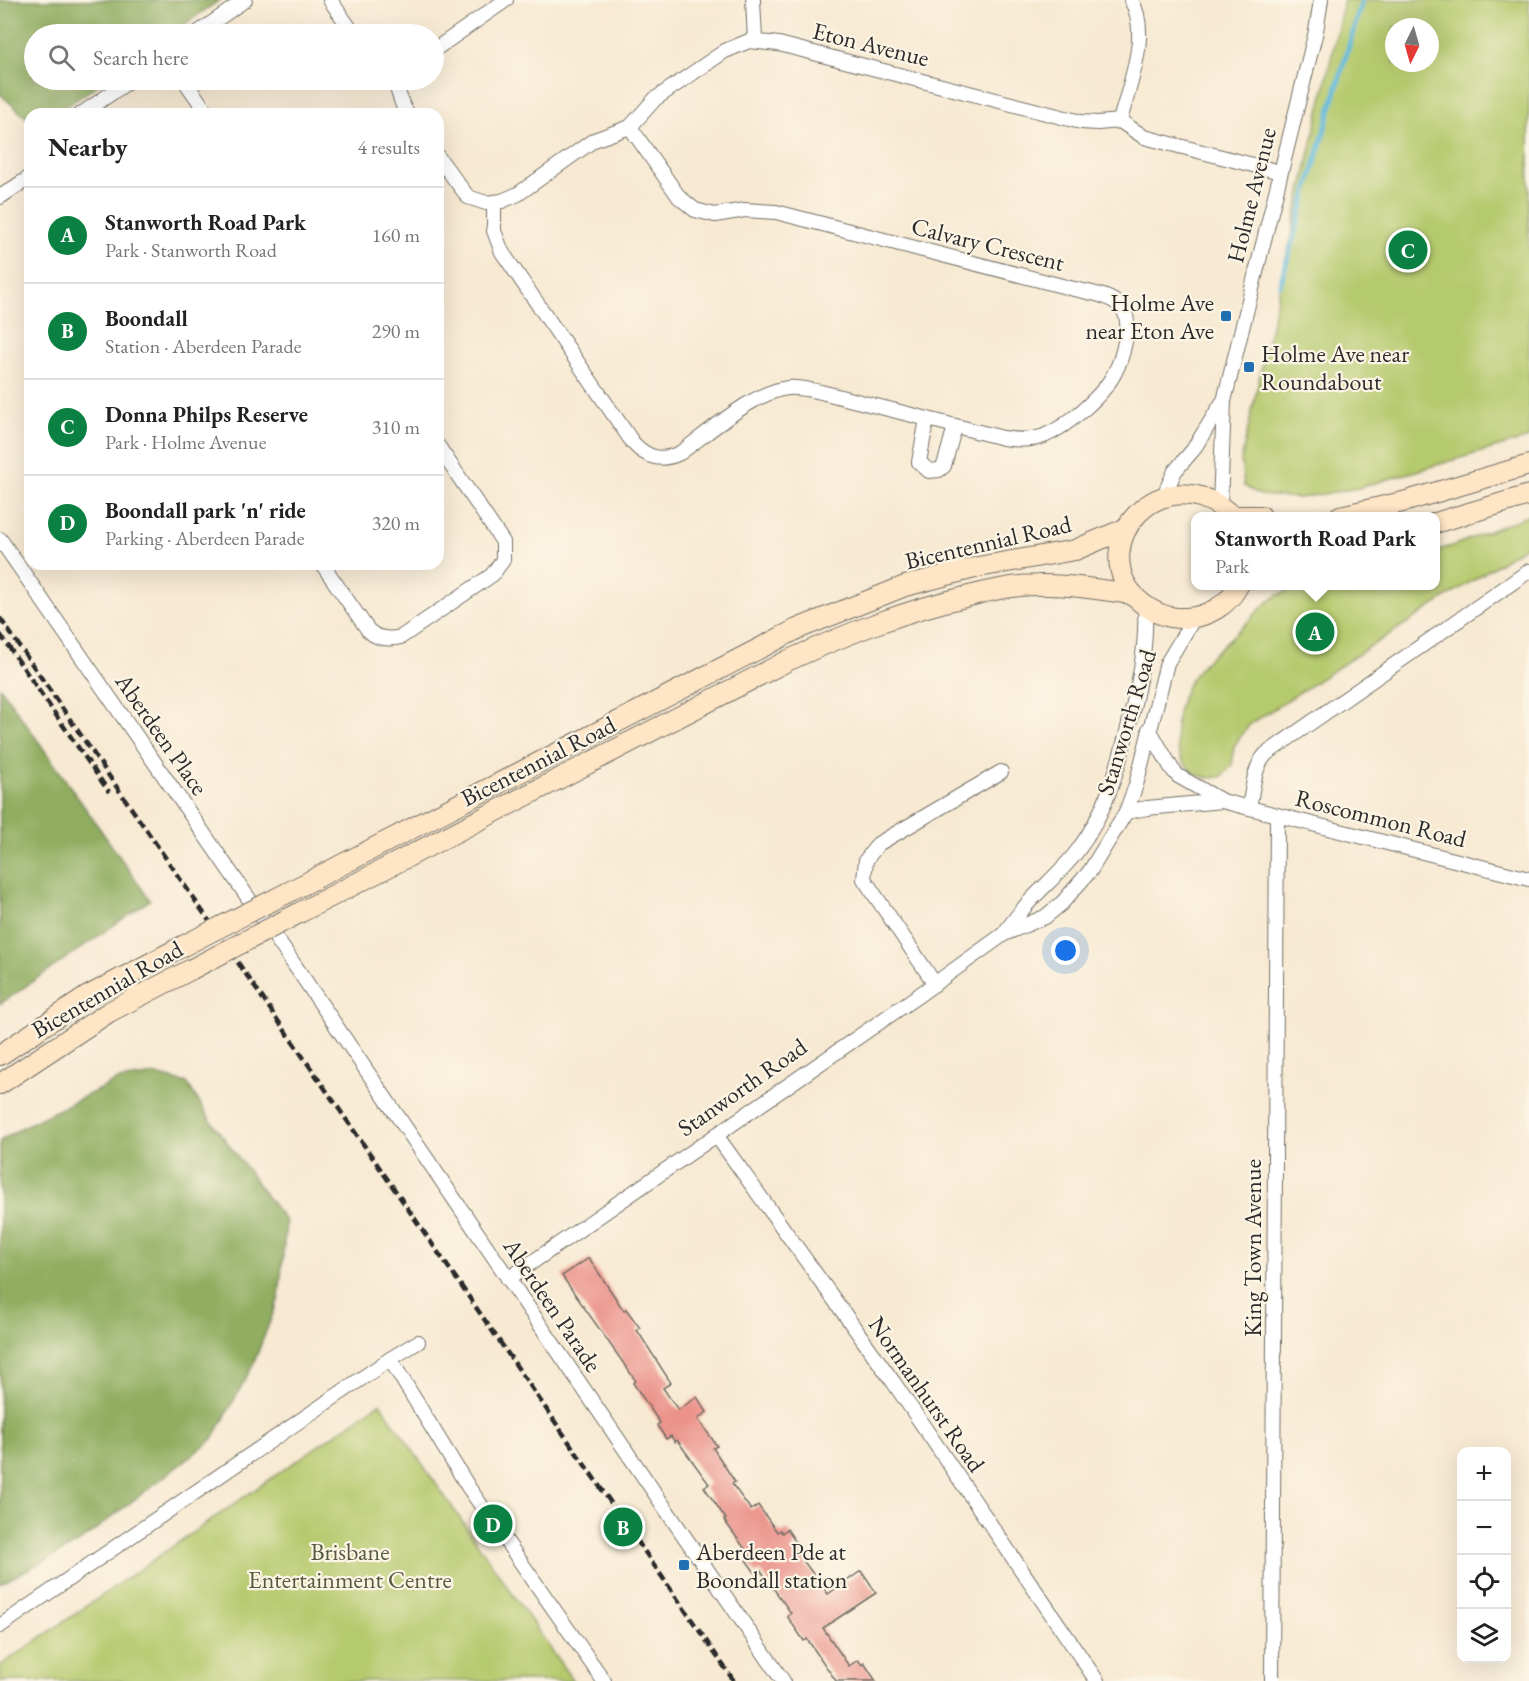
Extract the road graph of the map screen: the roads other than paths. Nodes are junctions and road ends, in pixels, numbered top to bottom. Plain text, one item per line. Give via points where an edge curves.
1 (245, 0) edge
2 (330, 0) edge
3 (506, 0) edge
4 (753, 0) edge
5 (1131, 0) edge
6 (1320, 0) edge
7 (210, 24) edge
8 (347, 24) edge
9 (755, 40) junction
10 (444, 43) edge
11 (116, 90) edge
12 (191, 90) edge
13 (397, 90) edge
14 (90, 108) edge
15 (204, 108) edge
16 (404, 108) edge
17 (1120, 121) junction
18 (630, 127) junction
19 (444, 165) edge
20 (1280, 172) junction
21 (24, 181) edge
22 (0, 197) edge
23 (494, 203) junction
24 (1224, 401) junction
25 (927, 419) junction
26 (955, 426) junction
27 (444, 455) edge
28 (1529, 465) edge
29 (1529, 495) edge
30 (1163, 497) junction
31 (1226, 511) edge
32 (1358, 512) edge
33 (1440, 522) edge
34 (1127, 528) junction
35 (0, 539) edge
36 (326, 570) edge
37 (1529, 570) edge
38 (1234, 590) edge
39 (1139, 600) junction
40 (1194, 618) junction
41 (1149, 729) junction
42 (1001, 772) dead end
43 (1222, 801) junction
44 (1249, 807) junction
45 (1126, 812) junction
46 (1277, 815) junction
47 (1529, 879) edge
48 (1004, 934) junction
49 (287, 954) joint
50 (935, 984) junction
51 (0, 1055) edge
52 (0, 1084) edge
53 (716, 1135) junction
54 (508, 1279) junction
55 (418, 1342) dead end
56 (390, 1359) junction
57 (0, 1626) edge
58 (604, 1681) edge
59 (783, 1681) edge
60 (1097, 1681) edge
61 (1272, 1681) edge

1 - 7 street
2 - 8 street
3 - 10 street
4 - 9 street
5 - 17 street via 1139,19 1139,43
6 - 20 street, Holme Avenue via 1316,31
9 - 17 street, Eton Avenue via 1081,122
9 - 18 street via 725,51 664,93
11 - 14 street
12 - 15 street
13 - 16 street
17 - 20 street via 1144,137
18 - 23 street via 594,140 511,198
18 - 26 street, Calvary Crescent via 679,197 695,210 715,215 745,210 776,212 1107,298 1123,308 1128,323 1116,372 1107,386 1066,423 1043,436 1018,440
19 - 23 street via 468,197
20 - 24 street, Holme Avenue
21 - 22 street
23 - 25 street, Calvary Crescent via 494,231 501,252 641,452 660,459 670,458 756,399 788,388 821,392
24 - 30 street, Holme Avenue via 1175,471
24 - 31 street, Holme Avenue
25 - 26 street, Calvary Crescent
25 - 26 street via 919,462 929,471 944,466
27 - 36 street via 503,542 503,560 492,575 401,637 387,638 368,630
28 - 32 main road
29 - 33 main road
30 - 31 main road via 1202,496
30 - 34 main road via 1136,514
34 - 39 main road via 1120,562 1124,579
34 - 51 main road, Bicentennial Road, bridge via 1075,550 978,567 905,586 796,629 88,996
35 - 49 street, Aberdeen Place
37 - 44 street via 1266,754 1257,770
38 - 40 main road via 1223,604
39 - 40 main road, Bicentennial Road via 1168,616
39 - 48 street, Stanworth Road via 1146,641 1142,674 1108,795 1079,850
39 - 52 main road, Bicentennial Road, bridge via 1077,585 1012,587 935,603 847,633 109,1012
40 - 41 street, Stanworth Road via 1167,663
41 - 43 street, Roscommon Road via 1178,776
41 - 45 street, Stanworth Road
42 - 50 street via 878,844 867,860 864,879
43 - 44 street, Roscommon Road
43 - 45 street, Roscommon Road
44 - 46 street, Roscommon Road
45 - 48 street, Stanworth Road via 1090,871 1062,903 1045,917
46 - 47 street, Roscommon Road
46 - 61 street, King Town Avenue
48 - 50 street, Stanworth Road
49 - 54 street, Aberdeen Parade
50 - 53 street, Stanworth Road
53 - 54 street, Stanworth Road
53 - 60 street, Normanhurst Road via 894,1383
54 - 59 street, Aberdeen Parade
55 - 56 street
56 - 57 street
56 - 58 street via 469,1488

